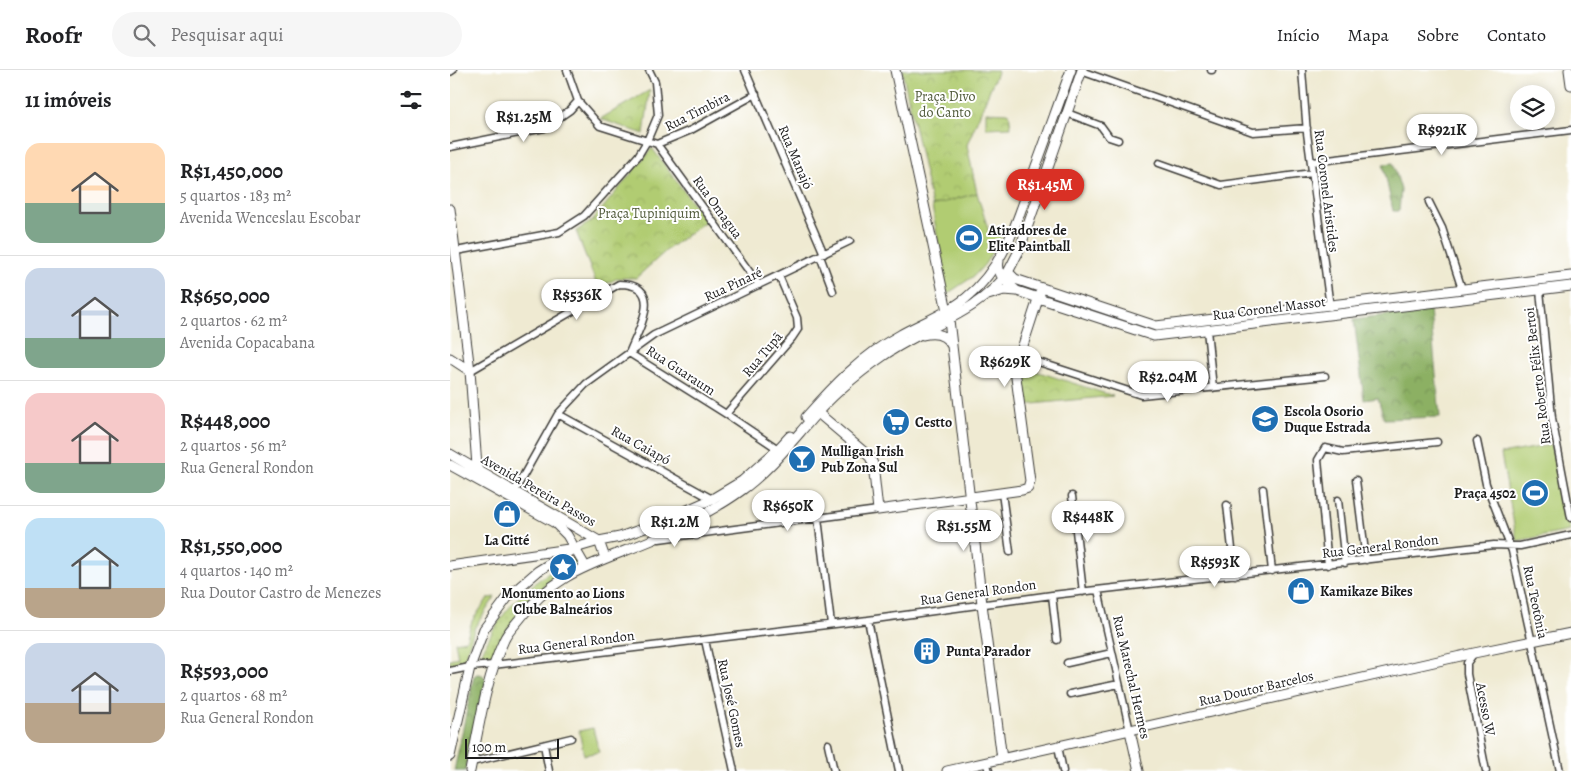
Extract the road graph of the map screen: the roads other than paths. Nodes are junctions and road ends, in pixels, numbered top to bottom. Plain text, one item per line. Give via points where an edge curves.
1 (453, 70) edge
2 (567, 70) edge
3 (649, 70) edge
4 (745, 70) edge
5 (895, 70) edge
6 (1071, 70) edge
7 (1081, 70) edge
8 (1302, 70) edge
9 (1569, 70) edge
10 (450, 72) edge
11 (1571, 85) edge
12 (756, 94) junction
13 (578, 101) junction
14 (1067, 113) junction
15 (1307, 128) junction
16 (1571, 130) edge
17 (1118, 140) dead end
18 (647, 141) junction
19 (657, 144) junction
20 (450, 147) edge
21 (1312, 162) junction
22 (1159, 163) dead end
23 (1312, 173) junction
24 (1429, 202) dead end
25 (450, 209) edge
26 (452, 235) edge
27 (850, 241) dead end
28 (456, 251) junction
29 (822, 255) junction
30 (999, 258) junction
31 (1005, 275) junction
32 (779, 276) junction
33 (1571, 276) edge
34 (759, 285) junction
35 (1571, 286) edge
36 (1041, 288) junction
37 (1462, 289) junction
38 (1540, 290) junction
39 (833, 291) dead end
40 (1017, 291) junction
41 (983, 297) junction
42 (1039, 298) junction
43 (945, 299) junction
44 (966, 299) junction
45 (1329, 305) junction
46 (948, 315) junction
47 (1330, 315) junction
48 (1207, 330) junction
49 (918, 336) junction
50 (952, 346) junction
51 (630, 352) junction
52 (1020, 356) junction
53 (450, 358) edge
54 (470, 371) junction
55 (1325, 376) dead end
56 (1213, 388) junction
57 (823, 398) junction
58 (818, 412) junction
59 (558, 414) junction
60 (726, 414) junction
61 (1477, 441) dead end
62 (1437, 442) dead end
63 (778, 450) junction
64 (450, 454) edge
65 (450, 465) edge
66 (478, 470) junction
67 (478, 480) junction
68 (1356, 480) dead end
69 (1263, 489) dead end
70 (1002, 493) junction
71 (512, 495) junction
72 (1072, 496) dead end
73 (970, 498) junction
74 (712, 499) junction
75 (1338, 500) dead end
76 (1227, 505) dead end
77 (878, 510) junction
78 (818, 518) junction
79 (1571, 518) edge
80 (556, 520) junction
81 (689, 521) junction
82 (656, 524) junction
83 (673, 530) junction
84 (696, 535) junction
85 (1571, 535) edge
86 (599, 540) junction
87 (651, 540) junction
88 (1510, 545) junction
89 (574, 548) junction
90 (1010, 552) dead end
91 (527, 555) junction
92 (605, 558) junction
93 (1366, 560) junction
94 (1345, 563) junction
95 (1328, 565) junction
96 (450, 566) edge
97 (585, 566) junction
98 (538, 571) junction
99 (1272, 571) junction
100 (1235, 575) junction
101 (1098, 590) junction
102 (1082, 592) junction
103 (1052, 595) junction
104 (982, 604) junction
105 (868, 620) junction
106 (831, 624) junction
107 (1571, 633) edge
108 (705, 640) junction
109 (1057, 640) dead end
110 (1532, 642) junction
111 (1112, 653) junction
112 (1474, 653) junction
113 (1067, 663) dead end
114 (493, 665) junction
115 (470, 667) junction
116 (450, 671) edge
117 (1119, 684) junction
118 (1070, 694) dead end
119 (1130, 730) junction
120 (571, 738) dead end
121 (828, 744) dead end
122 (544, 745) junction
123 (1058, 746) junction
124 (450, 756) edge
125 (1002, 759) junction
126 (471, 767) edge
127 (987, 767) edge
128 (549, 771) edge
129 (734, 771) edge
130 (834, 771) edge
131 (899, 771) edge
132 (948, 771) edge
133 (1063, 771) edge
134 (1139, 771) edge
135 (1486, 771) edge
136 (1560, 771) edge

1 - 10 street
2 - 13 street
3 - 18 street via 655,82 658,115
4 - 12 street, Rua Manajó
5 - 43 street
6 - 30 street via 1019,215
7 - 14 street
7 - 15 street via 1248,130
8 - 15 street, Rua Coronel Aristides
9 - 11 street
12 - 19 street, Rua Timbira
12 - 29 street, Rua Manajó
13 - 18 street, Rua Timbira via 600,126
13 - 20 street via 544,128
14 - 17 street via 1101,126 1109,137
14 - 31 street via 1019,251
15 - 21 street, Rua Coronel Aristides
16 - 21 street
18 - 19 street, Rua Timbira
18 - 28 street via 638,156 584,216 559,232
19 - 34 street, Rua Omagua
21 - 23 street, Rua Coronel Aristides
22 - 23 street via 1221,185
23 - 45 street, Rua Coronel Aristides
24 - 37 street via 1442,228
25 - 26 street
26 - 28 street
27 - 29 street, Rua Pinaré
28 - 54 street
29 - 32 street, Rua Pinaré
29 - 39 street, Rua Manajó
30 - 31 street via 998,270
30 - 44 street via 989,276
31 - 36 street, Rua Coronel Massot
31 - 40 street, Rua Coronel Massot
31 - 41 street
32 - 34 street, Rua Pinaré
32 - 60 street, Rua Tupã via 797,318 798,329
33 - 37 street, Rua Coronel Massot
34 - 51 street, Rua Pinaré via 654,335
35 - 38 street, Rua Coronel Massot
36 - 42 street
36 - 45 street, Rua Coronel Massot via 1156,326
37 - 45 street, Rua Coronel Massot
38 - 47 street, Rua Coronel Massot
38 - 79 street, Rua Roberto Félix Bertoi via 1552,418
40 - 41 street via 1004,290
40 - 42 street, Rua Coronel Massot
41 - 46 street
42 - 48 street, Rua Coronel Massot via 1154,336
42 - 52 street
43 - 44 street via 953,302
43 - 46 street
44 - 46 street
45 - 47 street, Rua Coronel Aristides
46 - 49 street
46 - 50 street
46 - 57 street via 899,335 879,348 846,373
47 - 48 street, Rua Coronel Massot
48 - 56 street
49 - 50 street via 940,335
49 - 58 street via 864,370
50 - 73 street
51 - 54 street via 647,306 644,294 638,288 620,284
51 - 59 street, Rua Guaraum via 586,384
51 - 60 street, Rua Guaraum
52 - 56 street via 1141,395
52 - 70 street via 1015,370 1030,482 1028,488
53 - 54 street
54 - 66 street
55 - 56 street
57 - 58 street
57 - 63 street
58 - 77 street via 870,457
58 - 81 street via 783,453 744,490
59 - 71 street, Rua Guaraum
59 - 74 street, Rua Caiapó
60 - 63 street, Rua Guaraum
61 - 88 street, Rua Teotônia via 1486,484
62 - 95 street via 1343,452 1325,448 1318,460
63 - 74 street via 742,481
64 - 66 street, Avenida Pereira Passos
65 - 67 street, Avenida Pereira Passos
66 - 67 street
66 - 71 street, Avenida Pereira Passos
67 - 71 street, Avenida Pereira Passos
68 - 93 street
69 - 99 street
70 - 73 street
70 - 90 street
71 - 80 street, Avenida Pereira Passos
72 - 102 street
73 - 77 street
73 - 104 street
74 - 82 street
75 - 94 street
76 - 100 street
77 - 78 street
78 - 84 street
78 - 106 street
80 - 86 street, Avenida Pereira Passos
80 - 89 street, Avenida Pereira Passos
81 - 83 street
81 - 84 street
82 - 83 street
82 - 86 street
83 - 84 street
83 - 87 street
84 - 87 street
85 - 88 street via 1520,546
86 - 89 street
86 - 92 street, Avenida Pereira Passos
87 - 92 street
88 - 93 street, Rua General Rondon
88 - 110 street, Rua Teotônia
89 - 91 street
89 - 97 street, Avenida Pereira Passos
89 - 98 street
91 - 96 street
91 - 98 street via 535,558
92 - 97 street
93 - 94 street, Rua General Rondon
94 - 95 street, Rua General Rondon
95 - 99 street, Rua General Rondon
97 - 114 street via 565,576 529,606 505,638
98 - 115 street via 508,597 484,629
99 - 100 street, Rua General Rondon
100 - 101 street, Rua General Rondon
101 - 102 street, Rua General Rondon
101 - 111 street, Rua Marechal Hermes
102 - 103 street, Rua General Rondon
103 - 104 street, Rua General Rondon
103 - 109 street
104 - 105 street, Rua General Rondon
104 - 125 street
105 - 106 street, Rua General Rondon
105 - 131 street
106 - 108 street, Rua General Rondon
107 - 110 street, Rua Doutor Barcelos
108 - 114 street, Rua General Rondon
108 - 129 street, Rua José Gomes
110 - 112 street, Rua Doutor Barcelos
110 - 136 street, Rua Teotônia
111 - 113 street
111 - 117 street, Rua Marechal Hermes
112 - 119 street, Rua Doutor Barcelos
112 - 135 street, Acesso W via 1467,663 1467,674
114 - 115 street, Rua General Rondon
114 - 126 street
115 - 116 street, Rua General Rondon
115 - 124 street
117 - 118 street
117 - 119 street, Rua Marechal Hermes
119 - 123 street, Rua Doutor Barcelos
119 - 134 street, Rua Marechal Hermes
120 - 122 street
121 - 130 street
122 - 126 street
122 - 128 street
123 - 125 street, Rua Doutor Barcelos
123 - 133 street
125 - 127 street, Rua Doutor Barcelos
127 - 132 street, Rua Doutor Barcelos

